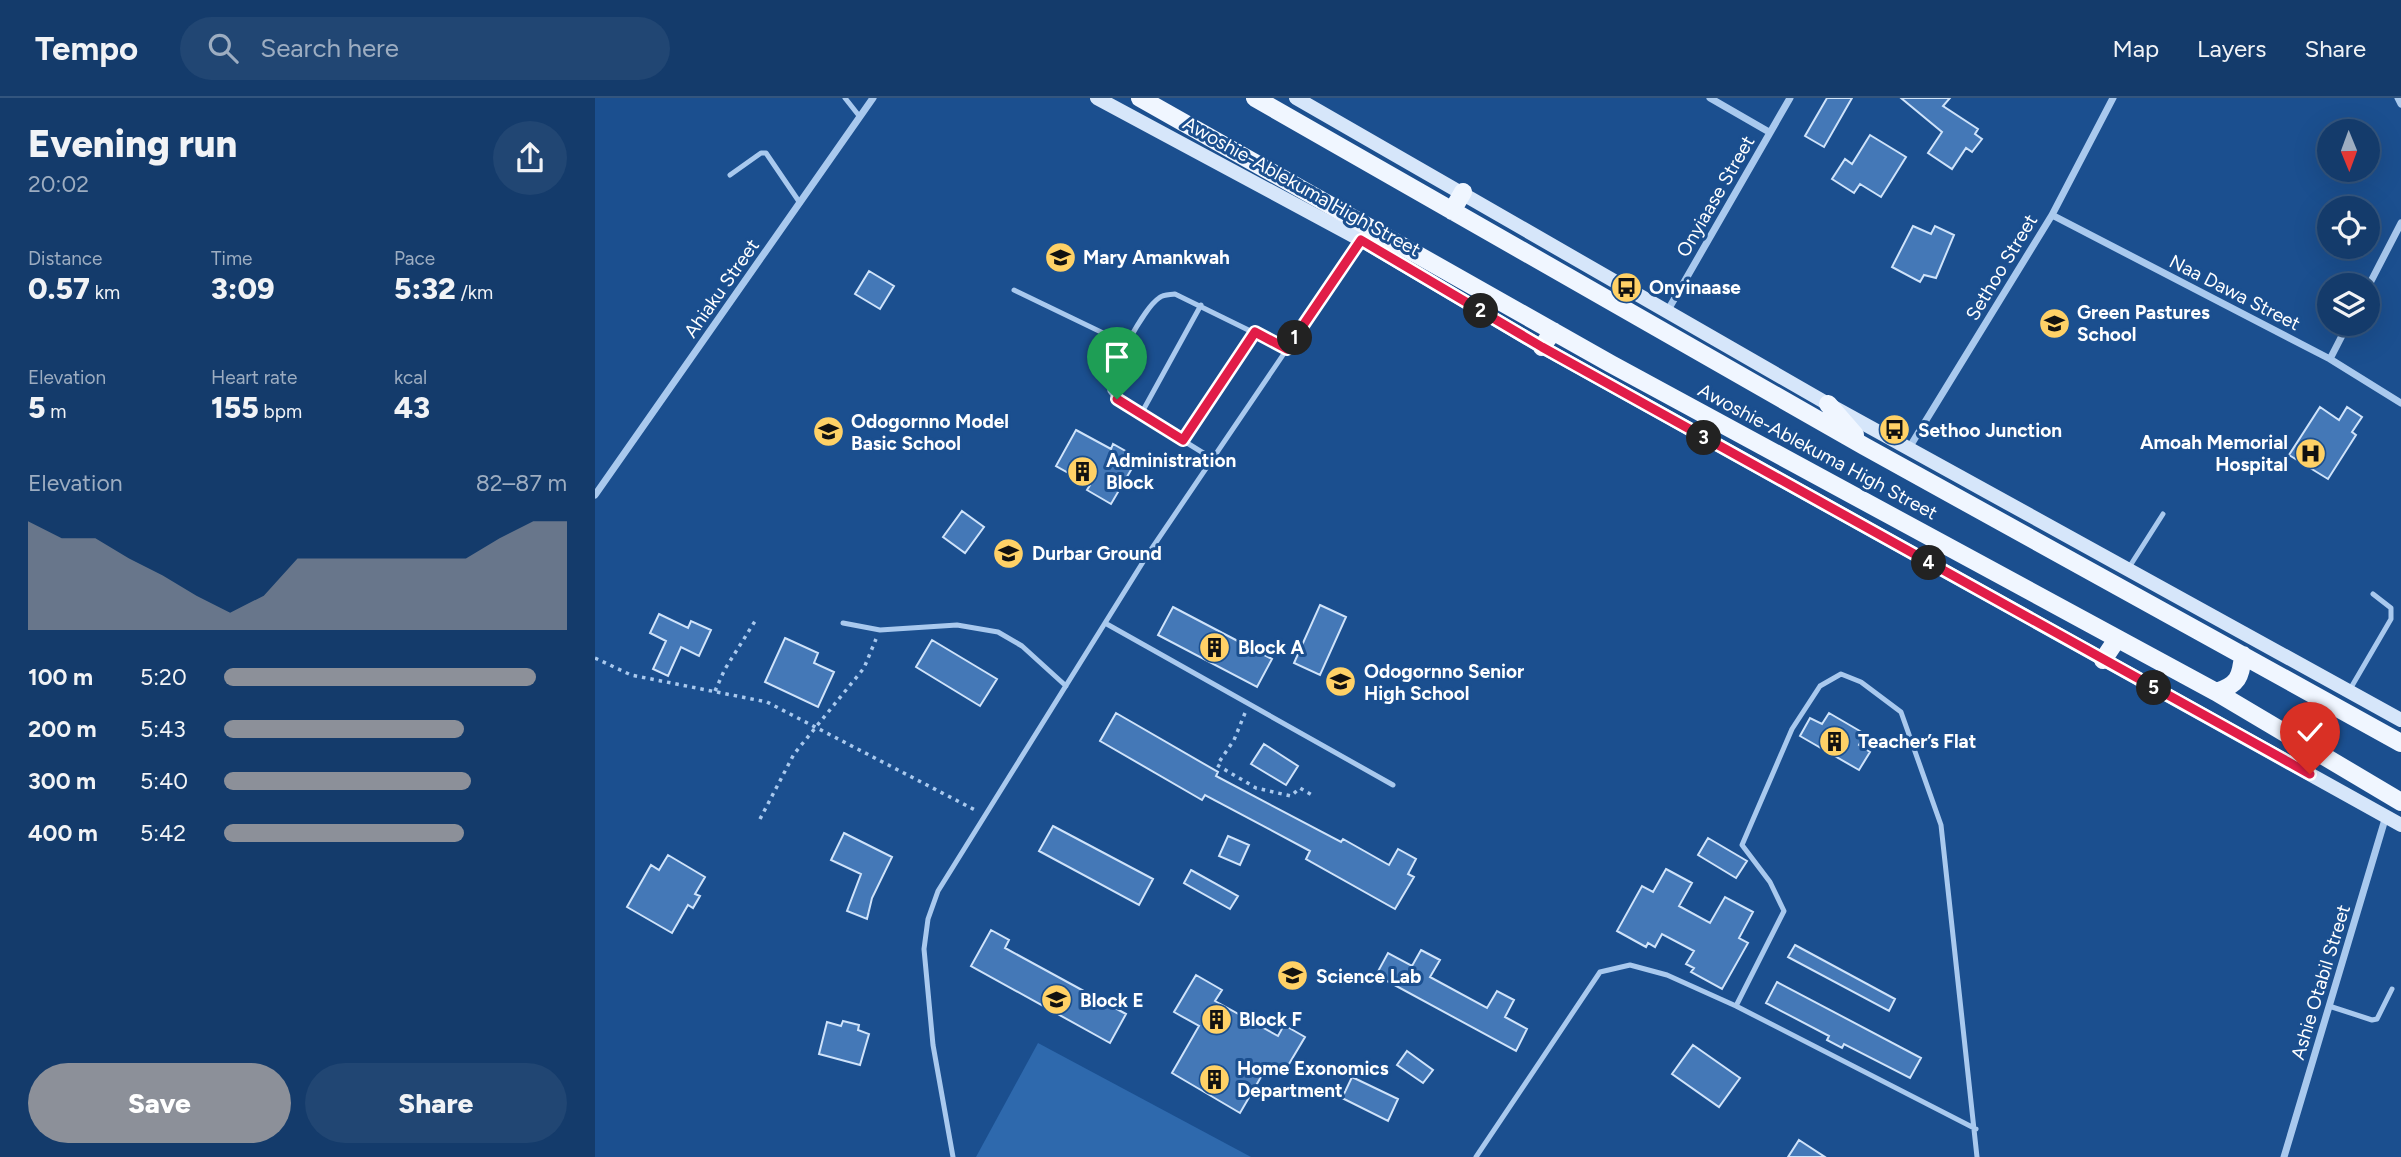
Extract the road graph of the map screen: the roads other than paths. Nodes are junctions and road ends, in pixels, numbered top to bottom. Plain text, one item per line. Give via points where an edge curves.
1 (845, 98) edge
2 (873, 98) edge
3 (1097, 98) edge
4 (1140, 98) edge
5 (1255, 98) edge
6 (1296, 98) edge
7 (1710, 98) edge
8 (1790, 98) edge
9 (2113, 98) edge
10 (2398, 98) edge
11 (2401, 104) edge
12 (860, 117) junction
13 (1769, 132) junction
14 (730, 175) dead end
15 (1463, 192) junction
16 (800, 203) junction
17 (1452, 211) junction
18 (2052, 215) junction
19 (2401, 223) edge
20 (1361, 240) junction
21 (2375, 273) edge
22 (1014, 290) dead end
23 (1201, 305) junction
24 (1668, 310) junction
25 (1553, 331) junction
26 (1255, 332) junction
27 (2342, 336) edge
28 (1128, 345) junction
29 (1542, 347) junction
30 (1287, 349) junction
31 (2330, 359) junction
32 (2401, 403) edge
33 (1828, 404) junction
34 (1141, 414) junction
35 (1183, 440) junction
36 (1864, 446) junction
37 (1909, 449) junction
38 (1213, 458) junction
39 (595, 495) edge
40 (2163, 514) dead end
41 (2128, 569) junction
42 (2373, 594) dead end
43 (843, 623) dead end
44 (1105, 623) junction
45 (2117, 639) junction
46 (2243, 655) junction
47 (2103, 660) junction
48 (1066, 686) junction
49 (2349, 691) junction
50 (2216, 692) junction
51 (2399, 715) edge
52 (2401, 743) edge
53 (1393, 785) dead end
54 (2401, 802) edge
55 (2386, 815) junction
56 (2401, 825) edge
57 (2392, 989) dead end
58 (1736, 1006) junction
59 (2329, 1006) junction
60 (1976, 1129) junction
61 (953, 1157) edge
62 (1476, 1157) edge
63 (1977, 1157) edge
64 (2284, 1157) edge

1 - 12 lane
2 - 12 street, Ahiaku Street
3 - 20 street, Awoshie-Ablekuma High Street
4 - 25 main road, Awoshie-Ablekuma High Street
5 - 17 main road, Awoshie-Ablekuma High Street
6 - 15 street
7 - 13 street
8 - 13 street, Onyiaase Street
9 - 18 street, Sethoo Street
10 - 11 street
12 - 16 street, Ahiaku Street
13 - 24 street, Onyiaase Street
14 - 16 lane via 767,153
15 - 17 main road
15 - 24 street
16 - 39 street, Ahiaku Street
17 - 36 main road, Awoshie-Ablekuma High Street
18 - 31 street, Naa Dawa Street
18 - 37 street, Sethoo Street
19 - 21 street
20 - 29 street, Awoshie-Ablekuma High Street
20 - 30 lane
22 - 28 lane
23 - 26 lane
23 - 28 lane via 1175,294 1158,298
23 - 34 lane
24 - 33 street
25 - 29 main road
25 - 45 main road, Awoshie-Ablekuma High Street
26 - 30 lane
26 - 35 lane
27 - 31 street
28 - 34 lane via 1113,372 1110,391
29 - 47 street, Awoshie-Ablekuma High Street
30 - 38 lane
31 - 32 street, Naa Dawa Street
33 - 36 main road
33 - 37 street
34 - 35 lane
35 - 38 lane
36 - 46 main road, Awoshie-Ablekuma High Street
37 - 41 street
38 - 44 lane
40 - 41 lane
41 - 49 street
42 - 49 lane via 2391,608 2391,619
43 - 48 lane via 880,630 957,625 998,632 1022,646
44 - 48 lane
44 - 53 lane
45 - 47 main road
45 - 50 main road, Awoshie-Ablekuma High Street
46 - 50 main road via 2239,680
46 - 52 main road, Awoshie-Ablekuma High Street
47 - 55 street, Awoshie-Ablekuma High Street
48 - 61 lane via 938,891 928,919 924,949 933,1045
49 - 51 street
50 - 54 main road, Awoshie-Ablekuma High Street
55 - 56 street, Awoshie-Ablekuma High Street
55 - 59 street, Ashie Otabil Street
57 - 59 lane via 2378,1019
58 - 60 lane
58 - 60 lane via 1784,911 1770,882 1742,845 1792,729 1820,686 1841,674 1861,682 1901,712 1941,825
58 - 62 lane via 1667,975 1630,965 1600,972
59 - 64 street, Ashie Otabil Street
60 - 63 lane

